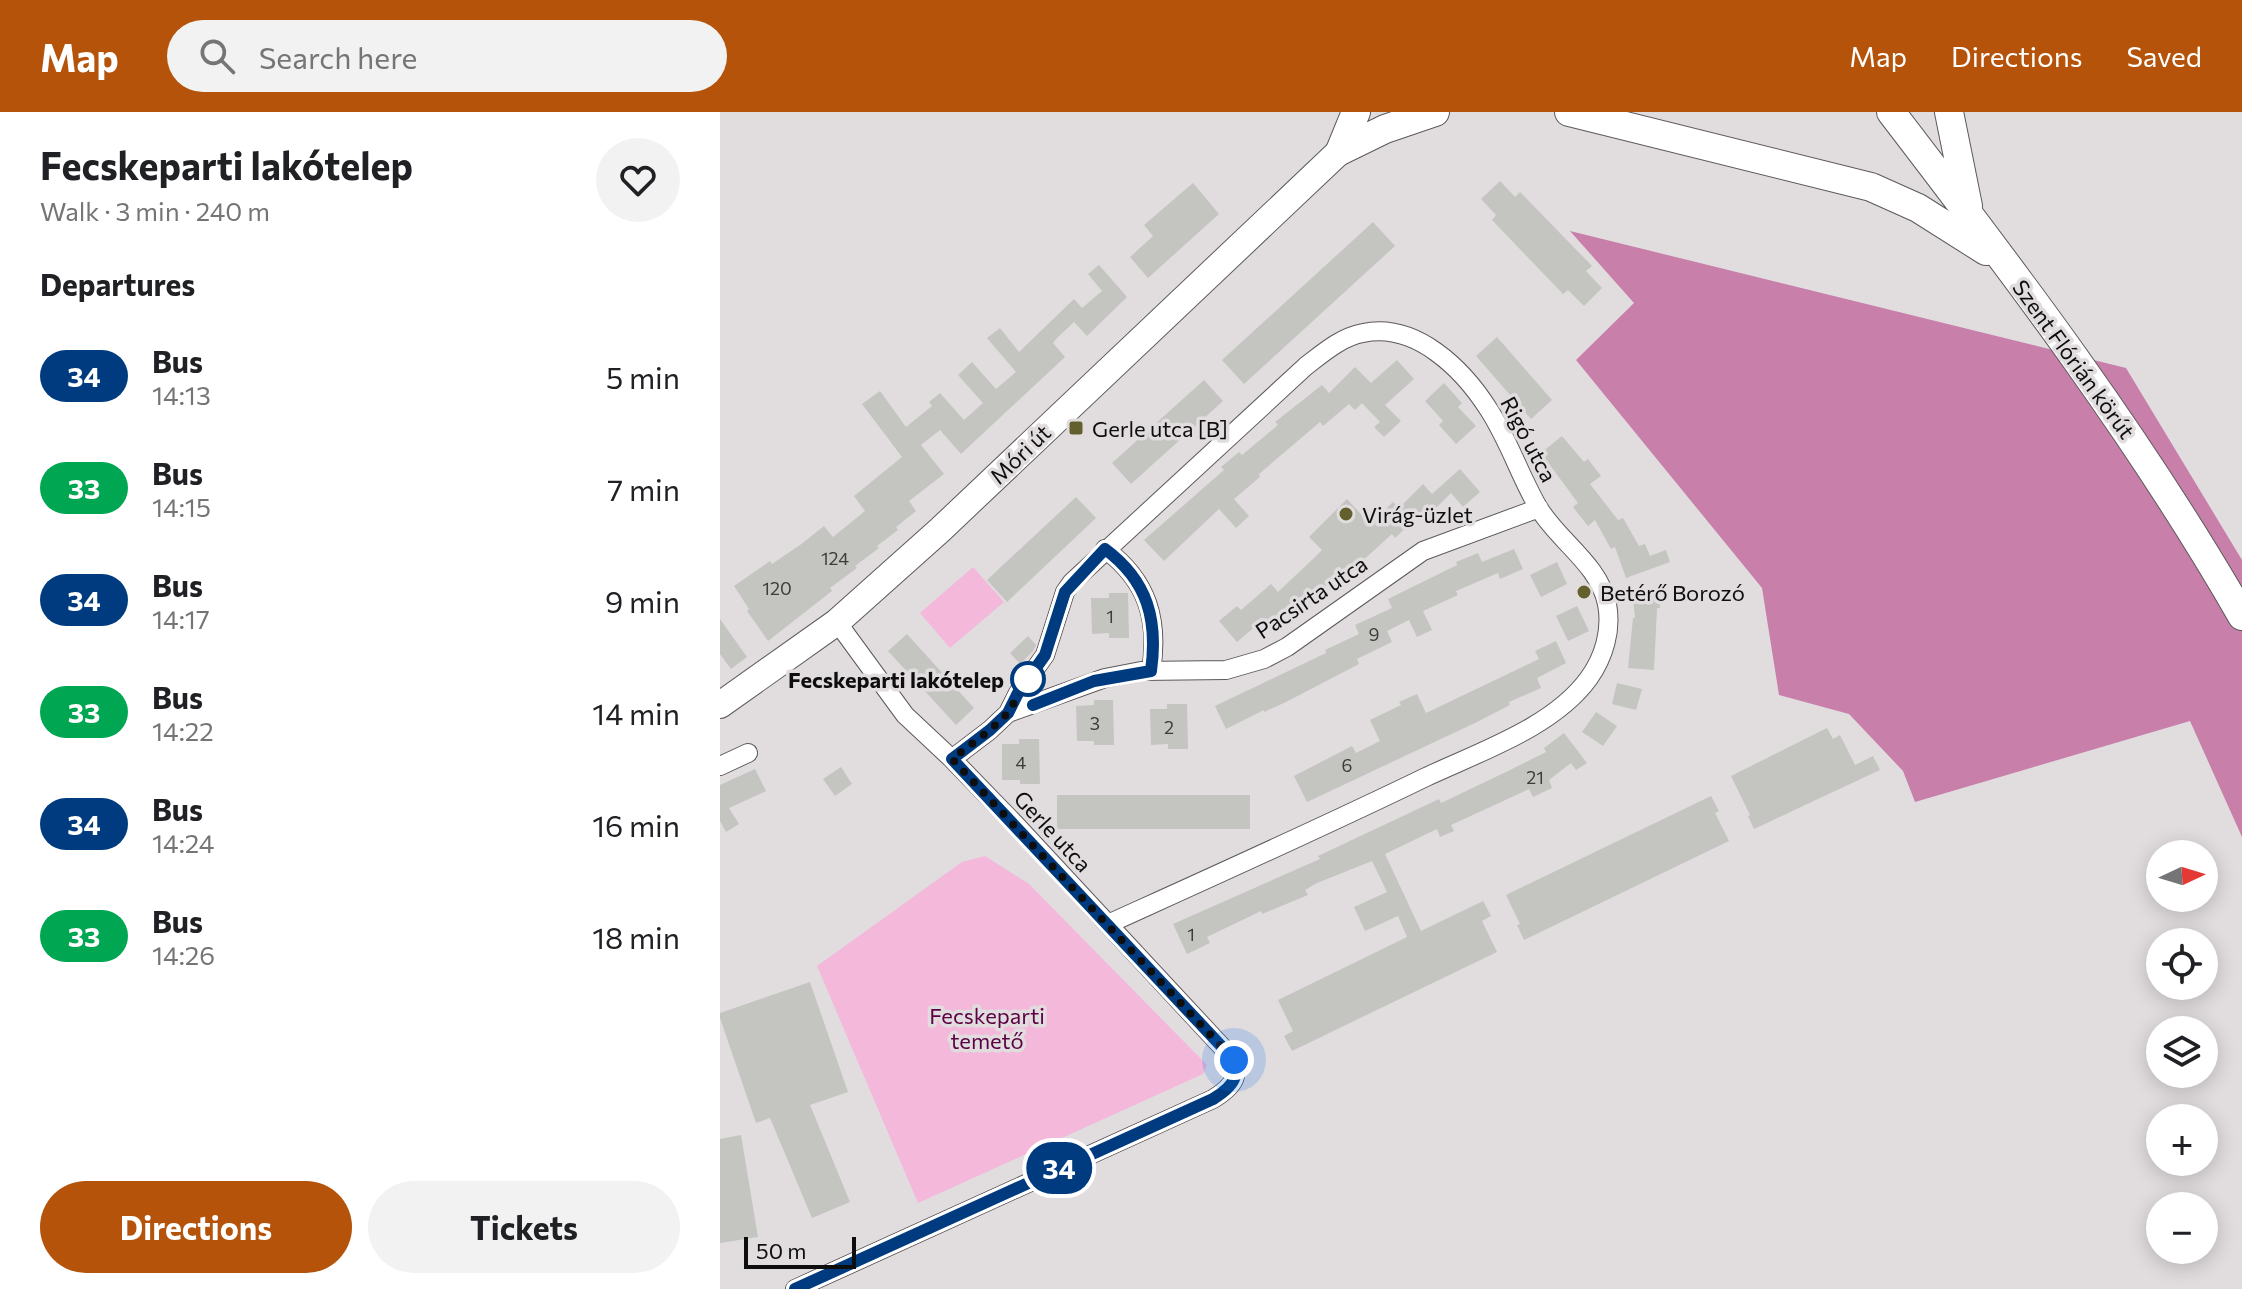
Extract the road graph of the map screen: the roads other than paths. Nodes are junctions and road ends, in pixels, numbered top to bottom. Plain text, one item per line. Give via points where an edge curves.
1 (1356, 112) edge
2 (1381, 112) edge
3 (1435, 112) edge
4 (1569, 112) edge
5 (1891, 112) edge
6 (1949, 112) edge
7 (1340, 151) junction
8 (1970, 215) junction
9 (2008, 267) junction
10 (1539, 508) junction
11 (1105, 549) junction
12 (2242, 616) edge
13 (837, 622) junction
14 (1151, 671) junction
15 (720, 705) edge
16 (1008, 713) junction
17 (748, 753) dead end
18 (952, 759) junction
19 (720, 766) edge
20 (1108, 924) junction
21 (795, 1289) edge

1 - 7 main road
2 - 7 main road
3 - 7 main road
4 - 9 main road via 1871,187 1957,230
5 - 8 main road, Szent Flórián körút
6 - 8 main road
7 - 13 main road, Móri út
8 - 9 main road, Szent Flórián körút
9 - 12 main road, Szent Flórián körút via 2154,471
10 - 11 street, Rigó utca via 1489,409 1453,366 1410,337 1363,333 1326,350
10 - 14 street, Pacsirta utca via 1423,551 1264,659 1218,671
10 - 20 street, Rigó utca via 1587,566 1607,601 1607,640 1579,692 1515,734
11 - 14 street via 1132,572 1150,611
11 - 16 street, Rigó utca via 1065,592 1045,655
13 - 15 main road, Móri út
13 - 18 street, Gerle utca via 905,715
14 - 16 street, Pacsirta utca via 1094,681
16 - 18 street, Rigó utca
17 - 19 street
18 - 20 street, Gerle utca
20 - 21 street, Gerle utca via 1234,1060 1237,1070 1226,1091

